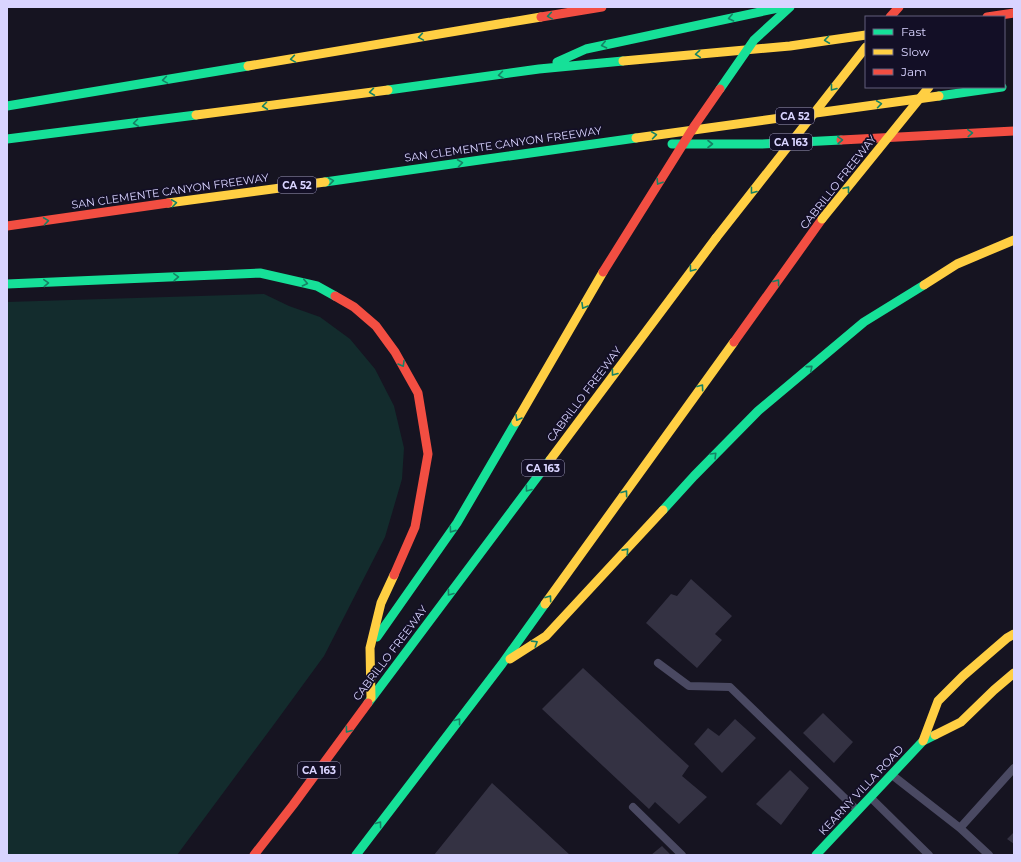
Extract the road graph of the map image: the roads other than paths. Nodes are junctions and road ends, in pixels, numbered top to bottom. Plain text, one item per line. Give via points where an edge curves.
1 (602, 7) edge
2 (782, 7) edge
3 (790, 7) edge
4 (899, 7) edge
5 (994, 7) edge
6 (1014, 13) edge
7 (891, 16) edge
8 (987, 16) edge
9 (993, 16) edge
10 (865, 35) edge
11 (865, 48) edge
12 (539, 70) junction
13 (928, 88) edge
14 (996, 88) edge
15 (7, 106) edge
16 (1014, 131) edge
17 (7, 139) edge
18 (651, 144) dead end
19 (666, 144) dead end
20 (587, 145) junction
21 (7, 226) edge
22 (1014, 240) edge
23 (7, 284) edge
24 (1014, 634) edge
25 (370, 648) junction
26 (658, 663) dead end
27 (502, 664) junction
28 (1014, 673) edge
29 (371, 698) junction
30 (923, 741) junction
31 (1014, 768) edge
32 (892, 775) junction
33 (870, 798) junction
34 (633, 807) dead end
35 (858, 811) junction
36 (960, 828) junction
37 (254, 855) edge
38 (356, 855) edge
39 (682, 855) edge
40 (816, 855) edge
41 (930, 855) edge
42 (989, 855) edge

1 -> 15 main road
2 -> 12 main road via 586,49
3 -> 25 main road, bridge via 754,40 694,125 603,272 457,523
4 - 7 main road
5 - 8 main road
6 - 9 main road
10 -> 12 main road via 790,46
11 -> 29 main road, CABRILLO FREEWAY / CA 163, bridge via 716,238
12 -> 17 main road
27 -> 13 main road, CABRILLO FREEWAY, bridge via 822,219
20 -> 14 main road, SAN CLEMENTE CANYON FREEWAY / CA 52
19 -> 16 main road via 762,144
18 - 20 main road
21 -> 20 main road, SAN CLEMENTE CANYON FREEWAY / CA 52
27 -> 22 main road via 546,636 694,476 758,411 864,322 957,264
23 -> 25 main road via 260,273 317,286 354,307 376,326 395,352 418,393 428,454 415,528 381,603
24 - 30 main road, KEARNY VILLA ROAD via 963,676 938,701
25 - 29 main road
26 - 35 lane via 688,686 730,687
38 -> 27 main road, CABRILLO FREEWAY
28 - 30 main road, KEARNY VILLA ROAD via 961,722
29 -> 37 main road, CABRILLO FREEWAY / CA 163
30 - 32 main road, KEARNY VILLA ROAD
31 - 36 lane
32 - 33 main road, KEARNY VILLA ROAD
32 - 36 lane
33 - 35 main road, KEARNY VILLA ROAD
33 - 41 lane
34 - 39 lane
35 - 40 main road, KEARNY VILLA ROAD
36 - 42 lane

